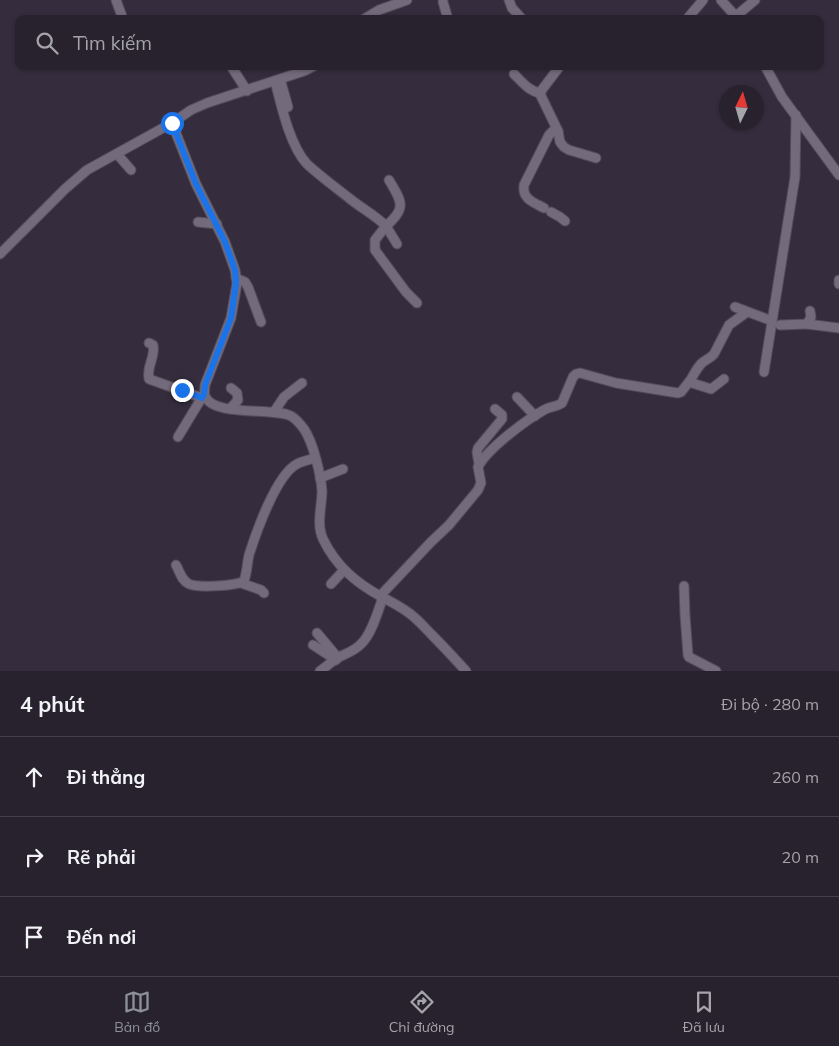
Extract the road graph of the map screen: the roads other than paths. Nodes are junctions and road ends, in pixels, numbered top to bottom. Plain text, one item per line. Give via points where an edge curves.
1 (116, 0) edge
2 (407, 0) edge
3 (509, 0) edge
4 (703, 0) edge
5 (721, 0) edge
6 (755, 0) edge
7 (443, 2) dead end
8 (122, 15) edge
9 (371, 15) edge
10 (447, 15) edge
11 (518, 15) edge
12 (690, 15) edge
13 (735, 15) edge
14 (739, 15) edge
15 (234, 70) edge
16 (306, 70) edge
17 (557, 70) edge
18 (767, 70) edge
19 (514, 74) dead end
20 (278, 80) junction
21 (247, 91) junction
22 (540, 93) junction
23 (288, 107) dead end
24 (796, 115) junction
25 (172, 123) junction
26 (558, 130) junction
27 (117, 154) junction
28 (596, 158) dead end
29 (131, 170) dead end
30 (839, 175) edge
31 (389, 180) dead end
32 (565, 221) dead end
33 (198, 222) dead end
34 (217, 224) junction
35 (386, 226) junction
36 (397, 244) dead end
37 (0, 254) edge
38 (236, 278) junction
39 (417, 303) dead end
40 (735, 307) dead end
41 (810, 311) dead end
42 (747, 312) junction
43 (261, 322) dead end
44 (775, 324) junction
45 (807, 324) junction
46 (839, 328) edge
47 (149, 342) dead end
48 (764, 372) dead end
49 (724, 379) dead end
50 (690, 382) junction
51 (302, 383) dead end
52 (232, 388) dead end
53 (203, 396) junction
54 (517, 398) dead end
55 (230, 409) junction
56 (495, 409) dead end
57 (274, 412) junction
58 (535, 416) junction
59 (178, 437) dead end
60 (315, 458) junction
61 (479, 464) junction
62 (343, 469) dead end
63 (320, 478) junction
64 (176, 566) dead end
65 (344, 570) junction
66 (242, 583) junction
67 (331, 584) dead end
68 (684, 586) dead end
69 (264, 593) dead end
70 (381, 596) junction
71 (317, 633) dead end
72 (313, 646) dead end
73 (337, 659) junction
74 (320, 671) edge
75 (466, 671) edge
76 (716, 671) edge

1 - 8 street
2 - 9 street
3 - 11 street
4 - 12 street
5 - 13 street
6 - 14 street
7 - 10 street
15 - 21 street
16 - 20 street
17 - 22 street
18 - 24 street
19 - 22 street via 529,89
20 - 21 street
20 - 23 street
20 - 35 street via 283,114 306,163
21 - 25 street via 207,103
22 - 26 street
24 - 30 street
24 - 44 street via 795,177
25 - 27 street
25 - 34 street via 196,184
26 - 28 street via 564,147
26 - 32 street via 549,135 523,192 524,196
27 - 29 street
27 - 37 street via 87,170
31 - 35 street via 399,195 401,206
33 - 34 street
34 - 38 street
35 - 36 street
35 - 39 street via 375,240 375,250
38 - 43 street via 248,287
38 - 53 street via 231,318
40 - 42 street
41 - 45 street
42 - 44 street
42 - 50 street via 729,324 714,354 702,362
44 - 45 street
44 - 48 street
45 - 46 street
47 - 53 street via 154,349 149,379
49 - 50 street via 711,389
50 - 58 street via 678,394 578,373 574,375 562,403
51 - 57 street via 284,397
52 - 55 street via 238,400
53 - 55 street
53 - 59 street
54 - 58 street
55 - 57 street
56 - 61 street via 502,419 478,448
57 - 60 street via 291,416 302,425
58 - 61 street via 489,452
60 - 63 street
60 - 66 street via 292,468 275,491 260,520
61 - 70 street via 481,483 478,490
62 - 63 street
63 - 65 street via 323,538
64 - 66 street via 182,579 190,585
65 - 67 street
65 - 70 street
66 - 69 street
68 - 76 street via 688,655
70 - 73 street via 367,637 352,652
70 - 75 street via 414,617
71 - 73 street
72 - 73 street
73 - 74 street

